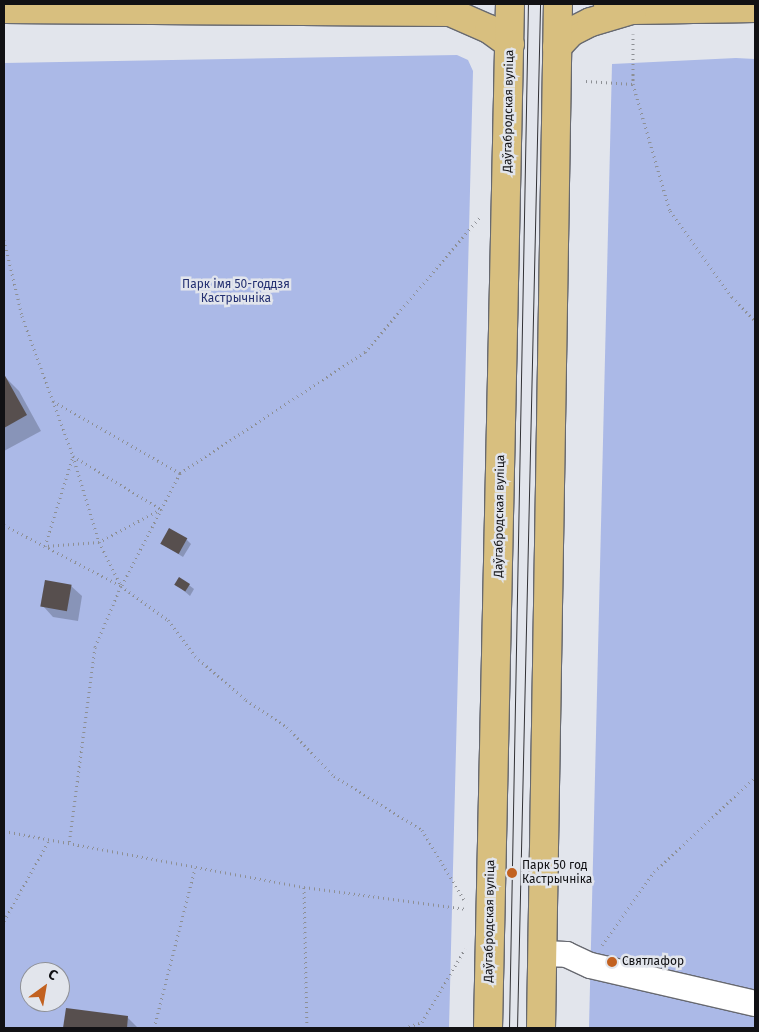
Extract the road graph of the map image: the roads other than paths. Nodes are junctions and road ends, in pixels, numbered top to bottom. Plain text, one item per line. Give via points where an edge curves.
1 (510, 4) edge
2 (558, 4) edge
3 (458, 8) edge
4 (755, 8) edge
5 (4, 9) edge
6 (624, 15) edge
7 (510, 44) junction
8 (556, 47) junction
9 (541, 953) junction
10 (755, 1004) edge
11 (488, 1028) edge
12 (541, 1028) edge

1 - 7 main road, Даўгабродская вуліца
2 - 8 main road
3 - 5 main road
3 - 7 main road
4 - 6 main road
6 - 8 main road via 591,22 571,32
7 - 11 main road, Даўгабродская вуліца
8 - 9 main road
9 - 10 lane via 566,954 590,965
9 - 12 main road

